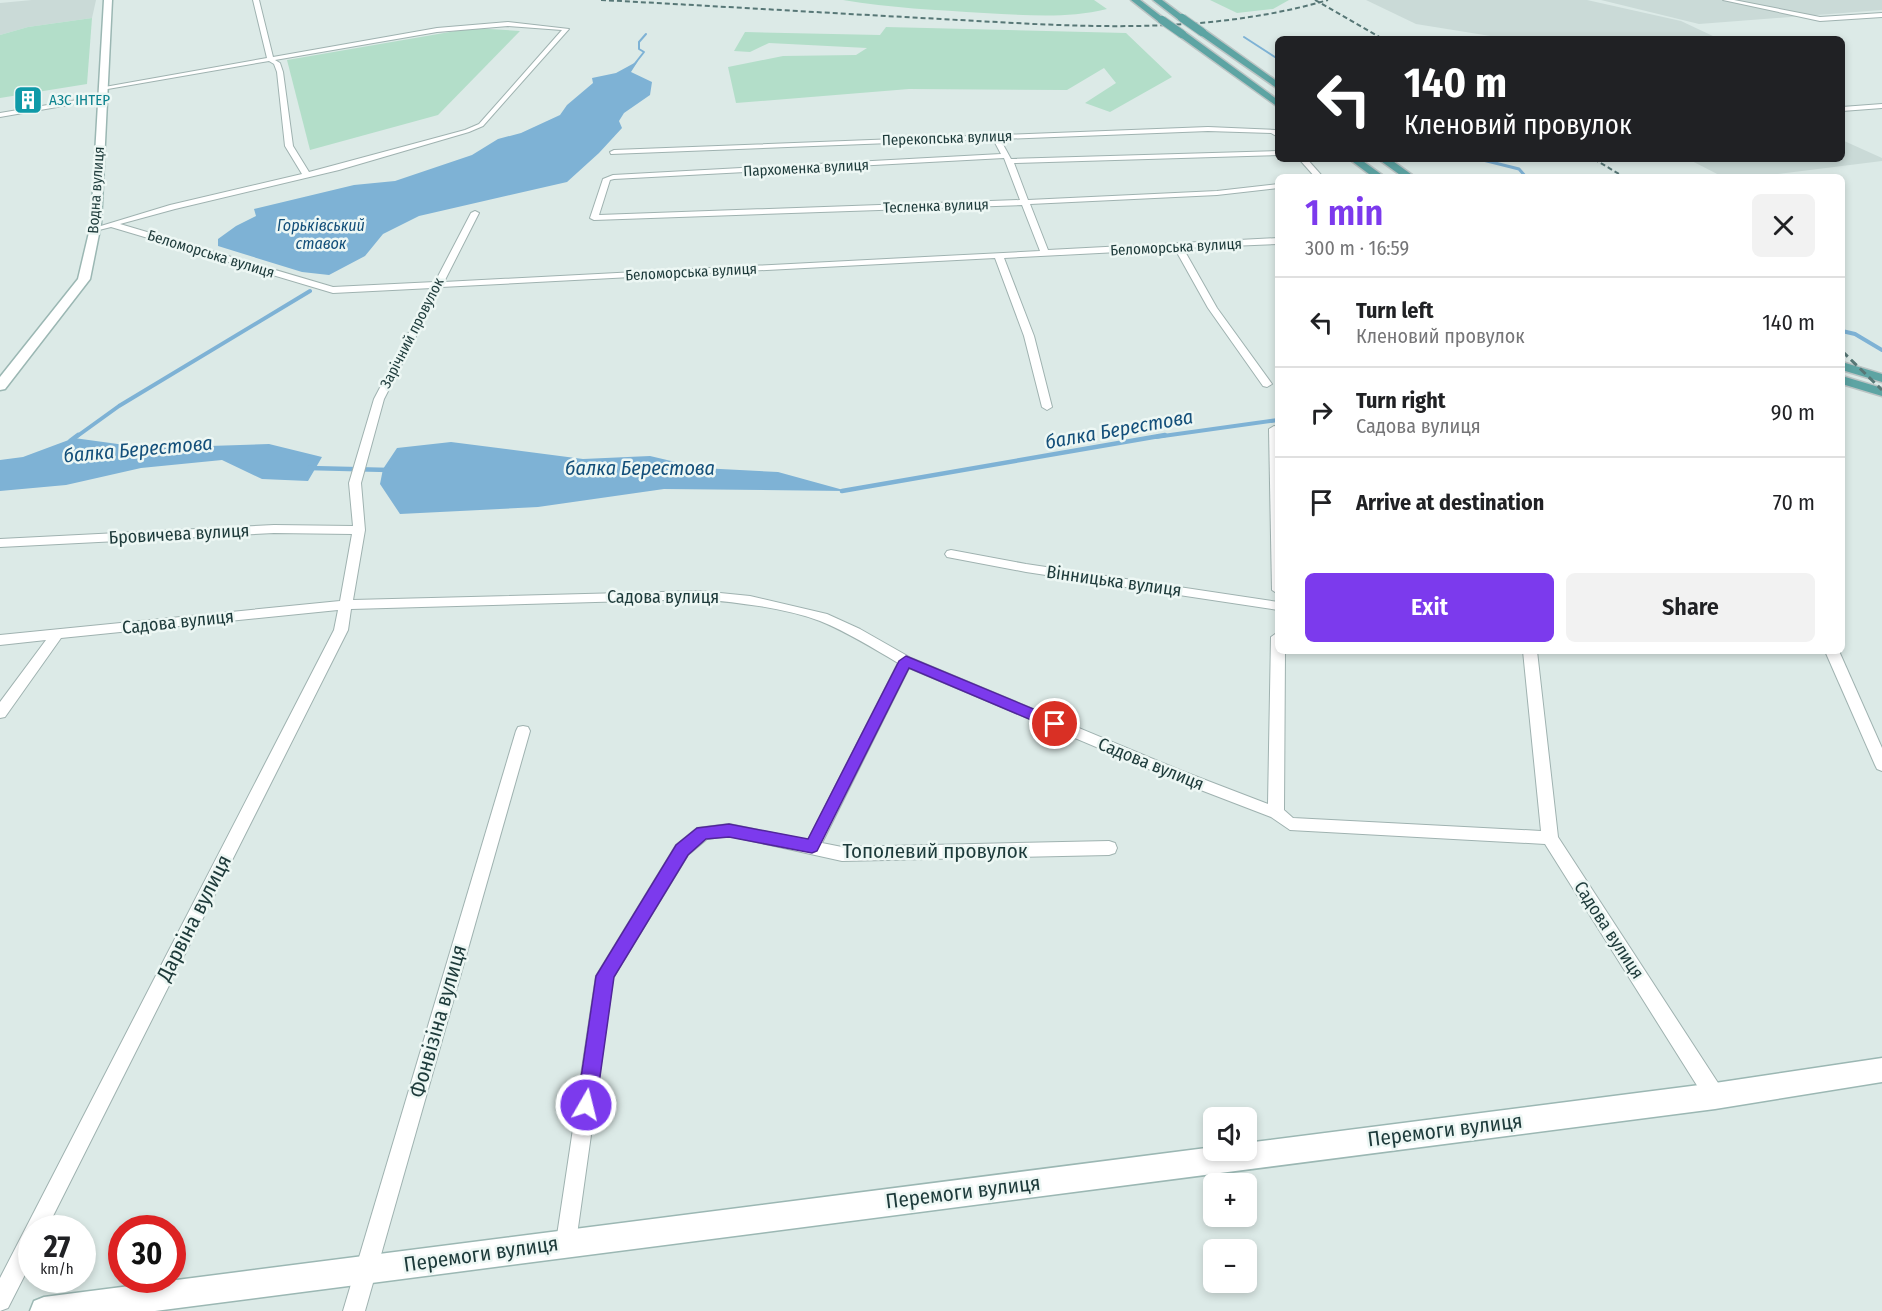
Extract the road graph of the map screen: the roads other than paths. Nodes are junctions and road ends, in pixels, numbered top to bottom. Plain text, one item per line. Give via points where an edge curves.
1 (108, 0) edge
2 (256, 0) edge
3 (1135, 0) edge
4 (1157, 0) edge
5 (1726, 0) edge
6 (1882, 15) edge
7 (271, 60) junction
8 (1275, 84) edge
9 (101, 93) junction
10 (1275, 102) edge
11 (1882, 106) edge
12 (1845, 109) edge
13 (0, 115) edge
14 (1275, 133) edge
15 (995, 136) junction
16 (614, 152) dead end
17 (1275, 153) edge
18 (1007, 158) junction
19 (1306, 162) edge
20 (1358, 162) edge
21 (1387, 162) edge
22 (1316, 174) edge
23 (1376, 174) edge
24 (1405, 174) edge
25 (307, 175) junction
26 (1275, 186) edge
27 (1027, 202) junction
28 (475, 213) dead end
29 (594, 219) joint
30 (113, 225) junction
31 (95, 229) junction
32 (1275, 241) edge
33 (1178, 248) junction
34 (1046, 255) junction
35 (999, 257) junction
36 (436, 285) junction
37 (1845, 367) edge
38 (1882, 378) edge
39 (1845, 381) edge
40 (1267, 384) dead end
41 (0, 386) edge
42 (1882, 392) edge
43 (1047, 407) dead end
44 (1274, 429) dead end
45 (1275, 469) edge
46 (359, 530) junction
47 (0, 543) edge
48 (951, 554) dead end
49 (345, 605) junction
50 (1275, 606) edge
51 (57, 634) junction
52 (0, 639) edge
53 (1278, 654) edge
54 (1530, 654) edge
55 (1833, 654) edge
56 (906, 661) junction
57 (0, 713) edge
58 (523, 731) dead end
59 (1882, 765) edge
60 (1276, 813) junction
61 (1550, 838) junction
62 (812, 847) junction
63 (1109, 848) dead end
64 (1882, 1070) edge
65 (1715, 1096) junction
66 (43, 1215) edge
67 (566, 1242) junction
68 (18, 1265) edge
69 (364, 1269) junction
70 (0, 1300) edge
71 (44, 1311) edge
72 (354, 1311) edge

1 - 9 street, Водна вулиця
2 - 7 street
3 - 10 main road, bridge
4 - 8 main road, bridge
5 - 6 street via 1820,19
7 - 9 street
7 - 25 street via 280,72 289,146
7 - 25 street via 472,26 508,24 566,29 482,125
9 - 13 street
9 - 31 street, Водна вулиця
11 - 12 street
14 - 15 street, Перекопська вулиця via 1208,129
15 - 16 street, Перекопська вулиця
15 - 18 street
17 - 18 street, Пархоменка вулиця
18 - 27 street
18 - 29 street, Пархоменка вулиця via 627,176 607,179
19 - 22 street
20 - 23 main road
21 - 24 main road
25 - 30 street
26 - 27 street, Тесленка вулиця
27 - 29 street, Тесленка вулиця
27 - 34 street
28 - 36 street, Зарічний провулок
30 - 31 street
30 - 36 street, Беломорська вулиця via 333,291
31 - 41 street, Водна вулиця via 84,279
32 - 33 street, Беломорська вулиця
33 - 34 street, Беломорська вулиця
33 - 40 street via 1213,308
34 - 35 street, Беломорська вулиця
35 - 36 street, Беломорська вулиця
35 - 43 street via 1029,336
36 - 46 street, Зарічний провулок via 379,399 355,483
37 - 38 main road
39 - 42 main road
44 - 45 street
46 - 47 street, Бровичева вулиця via 274,529
46 - 49 street, Дарвіна вулиця
48 - 50 street, Вінницька вулиця
49 - 51 street, Садова вулиця
49 - 56 street, Садова вулиця via 700,594 822,617
49 - 66 street, Дарвіна вулиця via 341,630
51 - 52 street, Садова вулиця
51 - 57 street
53 - 60 street
54 - 61 street
55 - 59 street
56 - 60 street, Садова вулиця
56 - 62 street
58 - 69 street, Фонвізіна вулиця
60 - 61 street, Садова вулиця via 1290,824 1327,828
61 - 65 street, Садова вулиця
62 - 63 street, Тополевий провулок via 842,854
62 - 67 street, Тополевий провулок via 729,830 703,833 682,850 605,976
64 - 65 street, Перемоги вулиця
65 - 67 street, Перемоги вулиця
67 - 69 street, Перемоги вулиця
68 - 70 street
69 - 71 street, Перемоги вулиця
69 - 72 street, Фонвізіна вулиця

